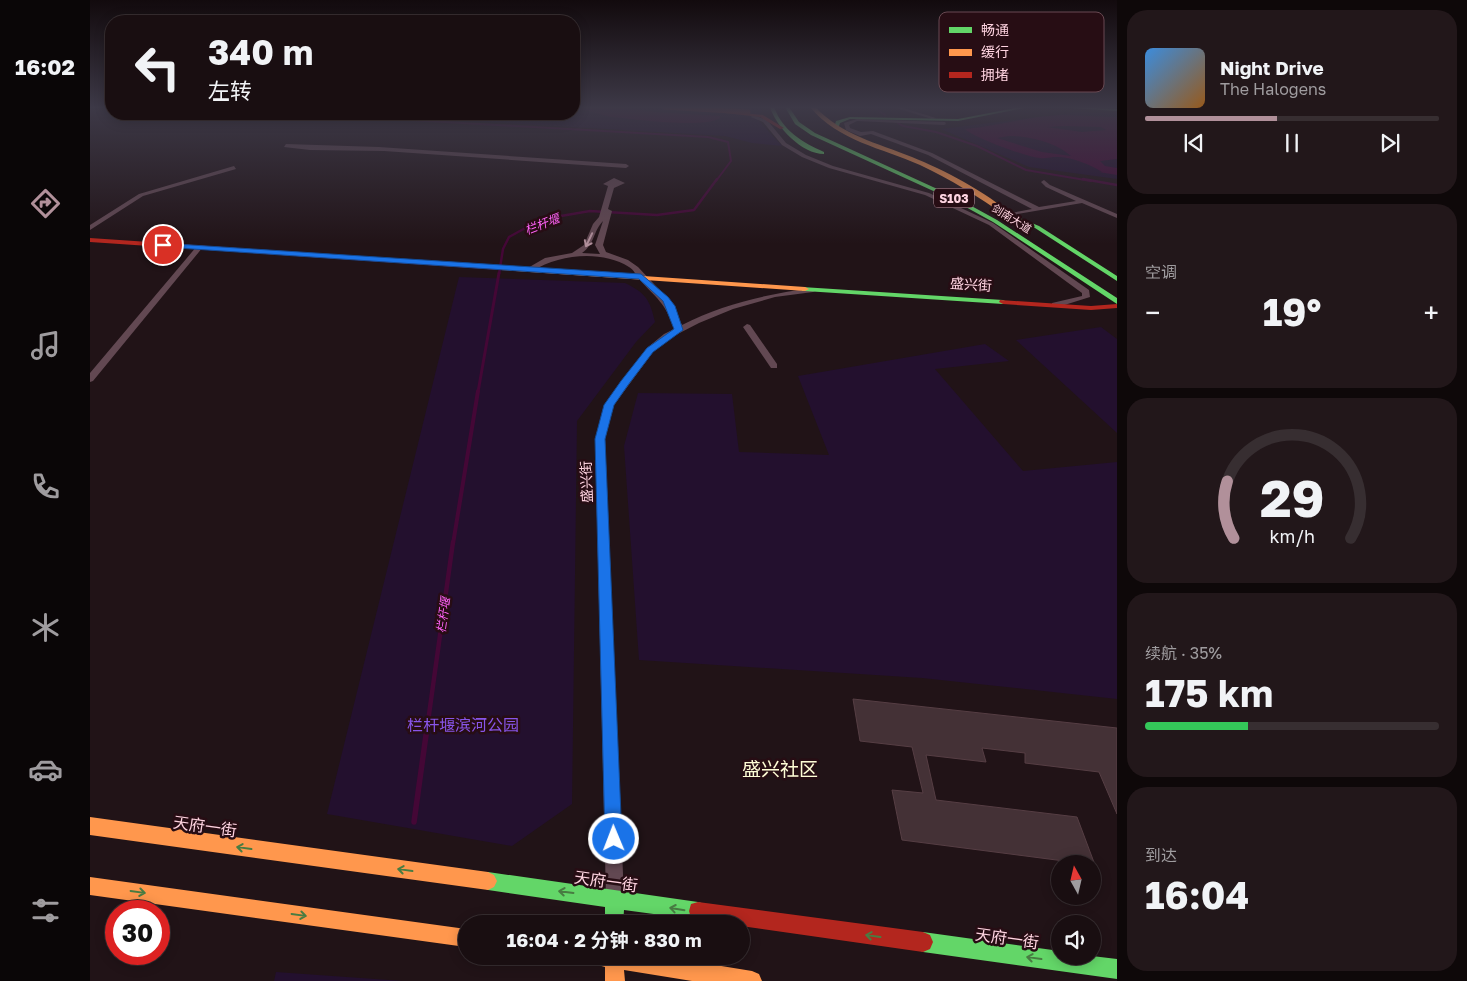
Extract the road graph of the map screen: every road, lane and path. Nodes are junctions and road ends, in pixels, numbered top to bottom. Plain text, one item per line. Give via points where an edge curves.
1 (444, 153) edge
2 (799, 153) edge
3 (821, 153) edge
4 (851, 153) edge
5 (869, 153) edge
6 (894, 153) edge
7 (927, 153) edge
8 (626, 166) dead end
9 (234, 168) dead end
10 (1044, 182) dead end
11 (1084, 202) junction
12 (949, 203) junction
13 (609, 204) junction
14 (1039, 210) junction
15 (1008, 215) junction
16 (1117, 216) edge
17 (604, 218) junction
18 (90, 228) edge
19 (90, 240) edge
20 (199, 248) junction
21 (570, 256) junction
22 (611, 258) junction
23 (524, 268) junction
24 (641, 276) junction
25 (1117, 279) edge
26 (1117, 288) edge
27 (832, 290) junction
28 (1117, 304) edge
29 (1056, 305) junction
30 (747, 327) dead end
31 (679, 330) junction
32 (774, 366) dead end
33 (90, 379) edge
34 (90, 826) edge
35 (90, 886) edge
36 (615, 898) junction
37 (614, 915) edge
38 (458, 937) edge
39 (614, 965) edge
40 (660, 965) edge
41 (1117, 969) edge
42 (615, 981) edge
43 (752, 981) edge

1 - 8 street
2 - 12 street via 831,167 903,186
3 - 12 main road via 900,181
4 - 28 main road, 剑南大道 / S103 via 955,199 995,221
5 - 15 main road, 剑南大道 / S103
6 - 15 main road via 990,200
7 - 14 street
9 - 18 street via 141,195
10 - 11 street
11 - 14 street
11 - 16 street
12 - 29 street via 992,224 1086,292 1086,297
13 - 13 street via 611,186 618,186
13 - 17 street
14 - 15 street
15 - 25 main road via 1037,227
15 - 26 main road, 剑南大道 / S103
17 -> 21 street via 596,224 587,246
17 - 22 street via 606,226 599,245
19 - 20 main road
20 - 23 main road
20 - 33 street
21 - 22 street
21 - 23 street
22 - 24 street via 634,266
23 - 24 main road
24 - 27 main road
24 - 31 street via 666,299
27 - 29 main road, 盛兴街
27 - 31 street, 盛兴街 via 794,291 754,300
28 - 29 main road, 盛兴街 via 1091,308
30 - 32 street
31 - 36 street, 盛兴街 via 650,350 609,405 600,439
36 -> 34 main road, 天府一街
35 -> 38 main road
36 - 37 main road
41 -> 36 main road, 天府一街 via 703,913
39 - 42 main road
40 - 43 main road

